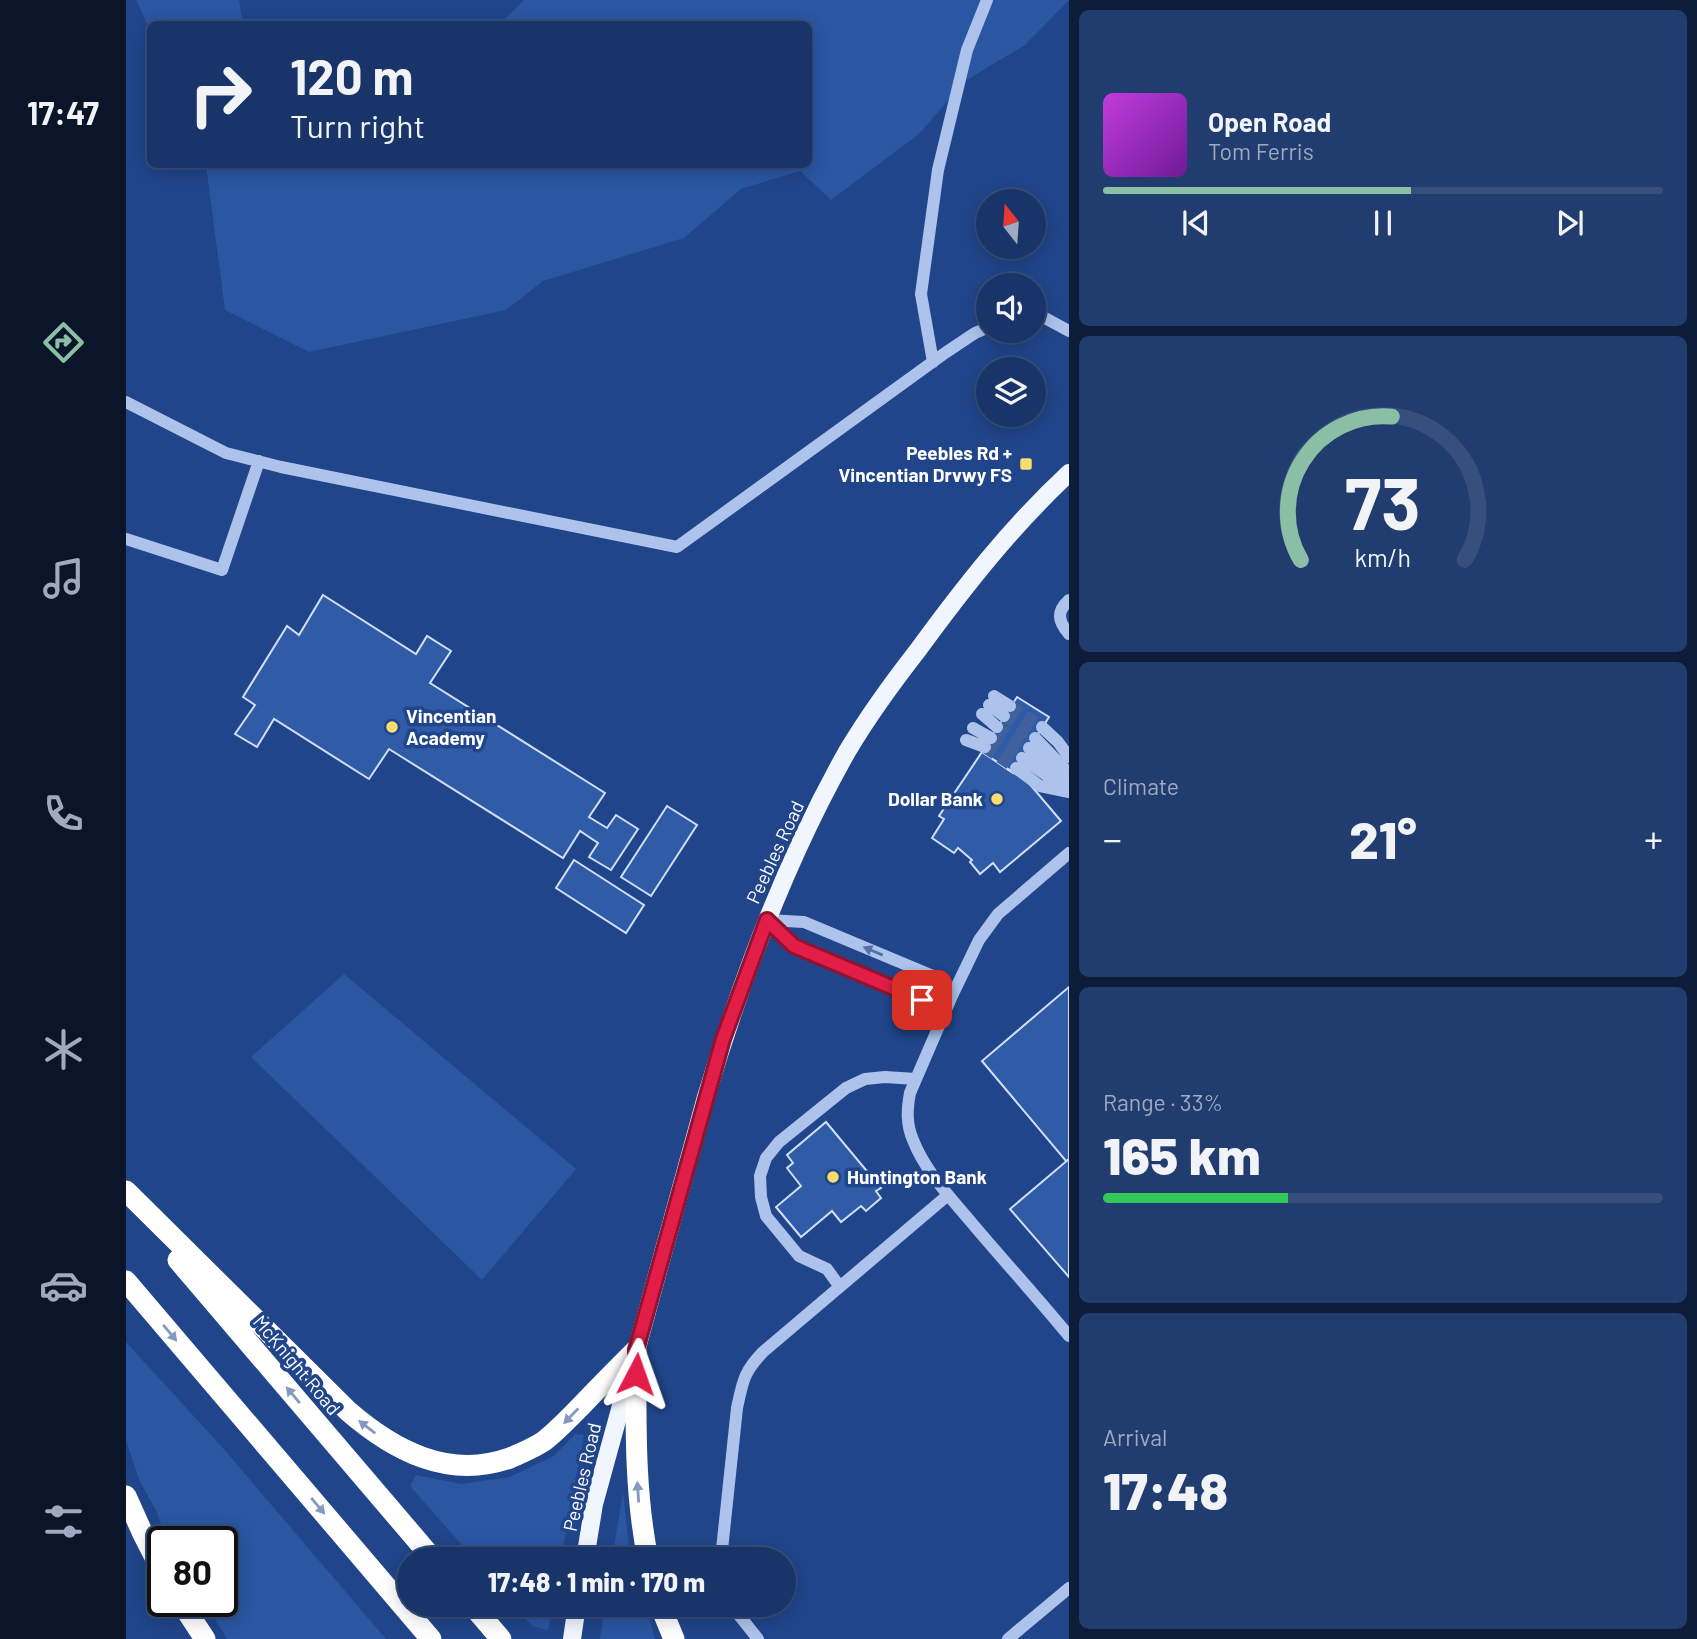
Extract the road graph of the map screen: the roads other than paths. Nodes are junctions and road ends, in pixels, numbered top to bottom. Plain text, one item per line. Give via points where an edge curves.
1 (987, 0) edge
2 (1046, 319) edge
3 (1069, 331) edge
4 (976, 333) edge
5 (933, 362) junction
6 (126, 402) edge
7 (259, 461) junction
8 (1069, 473) edge
9 (126, 539) edge
10 (1069, 600) edge
11 (1069, 634) edge
12 (997, 727) junction
13 (973, 728) dead end
14 (966, 740) dead end
15 (1029, 748) junction
16 (1069, 757) edge
17 (1069, 775) edge
18 (1069, 782) edge
19 (1069, 790) edge
20 (1069, 853) edge
21 (767, 920) junction
22 (951, 998) junction
23 (916, 1079) junction
24 (126, 1191) edge
25 (948, 1195) junction
26 (126, 1200) edge
27 (126, 1281) edge
28 (840, 1287) junction
29 (1069, 1336) edge
30 (636, 1350) junction
31 (126, 1496) edge
32 (147, 1542) edge
33 (423, 1547) edge
34 (587, 1547) edge
35 (645, 1547) edge
36 (722, 1547) edge
37 (1069, 1588) edge
38 (191, 1617) edge
39 (482, 1617) edge
40 (575, 1617) edge
41 (665, 1617) edge
42 (741, 1617) edge
43 (205, 1639) edge
44 (431, 1639) edge
45 (501, 1639) edge
46 (572, 1639) edge
47 (674, 1639) edge
48 (758, 1639) edge
49 (1008, 1639) edge

1 - 5 lane via 967,50 938,170 921,295
2 - 3 lane
4 - 5 lane
5 - 7 lane via 677,547
6 - 7 lane via 226,453
7 - 9 lane via 222,569
8 - 21 main road, Peebles Road via 959,594 873,710 826,791
10 - 11 lane via 1060,615
12 - 12 lane via 988,705
12 - 13 lane
12 - 14 lane
15 - 16 lane via 1058,742
15 - 17 lane via 1063,766
15 - 18 lane
15 - 19 lane via 1040,786
20 - 22 lane via 998,914 979,940
22 -> 21 lane via 933,976 804,922
21 - 22 lane via 794,946 922,1000
21 - 30 main road, Peebles Road via 723,1039
22 - 23 lane
23 - 25 lane via 907,1107 910,1130 917,1150
23 - 28 lane via 885,1076 846,1088 766,1158 760,1176 766,1216 799,1256 827,1269
30 -> 24 highway via 557,1430 524,1452 472,1465 416,1455 381,1437 348,1411
25 - 28 lane
25 - 29 lane
33 -> 26 highway, McKnight Road
27 -> 44 highway
28 - 36 lane via 749,1367 737,1408
30 - 34 main road, Peebles Road via 594,1504
35 -> 30 highway via 636,1471
31 - 32 highway
37 - 49 lane
38 - 43 highway
39 - 45 highway
40 - 46 main road
41 - 47 highway
42 - 48 lane

